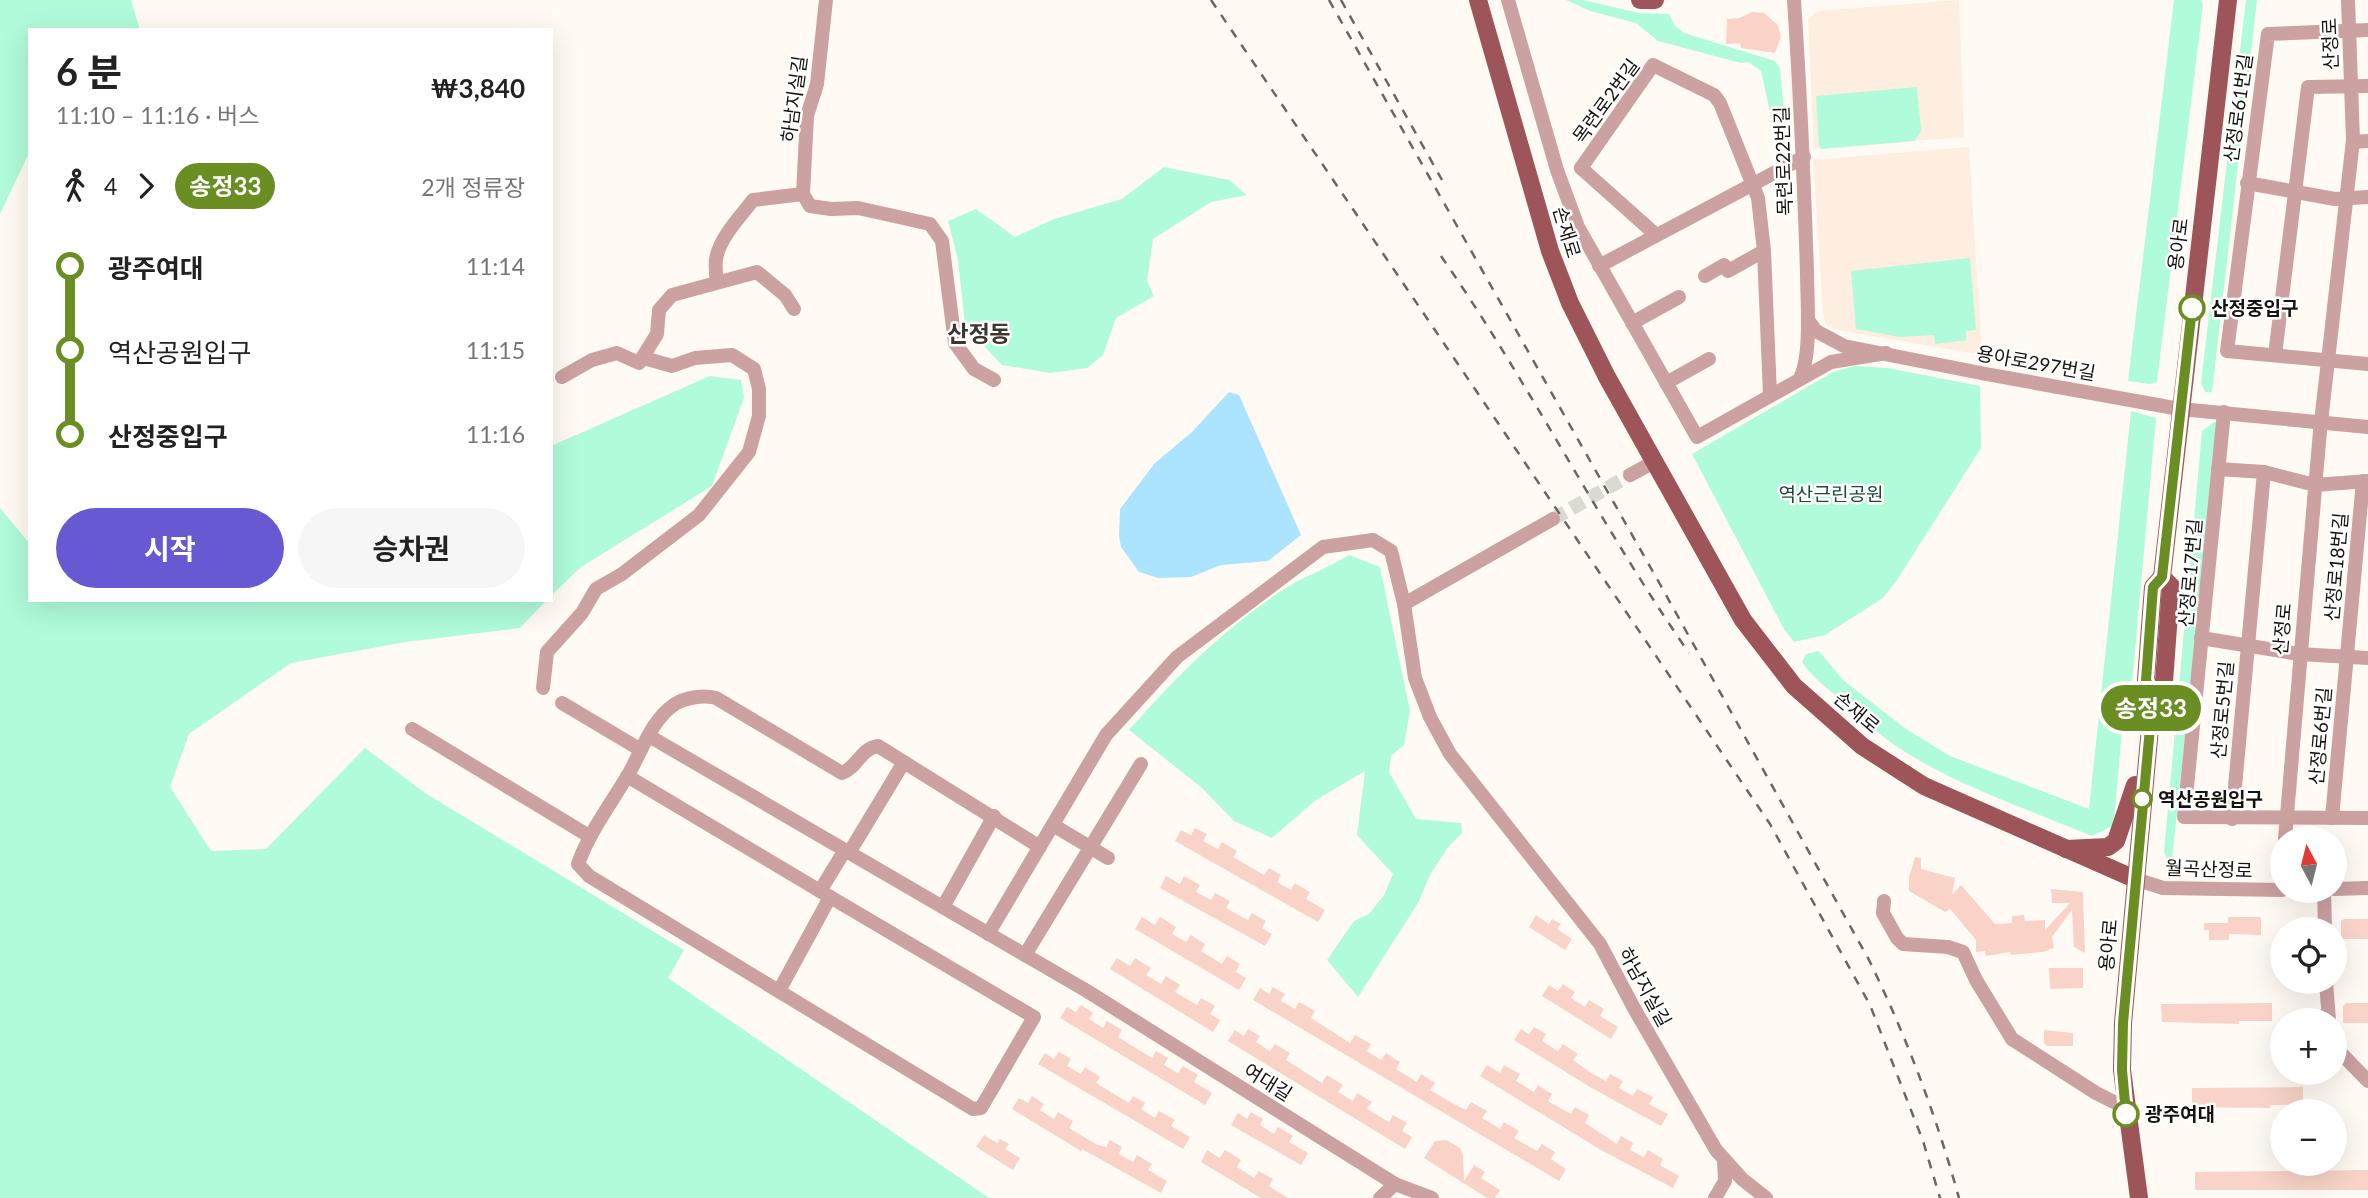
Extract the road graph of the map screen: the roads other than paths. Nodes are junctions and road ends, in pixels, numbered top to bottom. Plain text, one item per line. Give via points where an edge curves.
1 (826, 0) edge
2 (1478, 0) edge
3 (1484, 0) edge
4 (1508, 0) edge
5 (1640, 0) edge
6 (1656, 0) edge
7 (1794, 0) edge
8 (2228, 0) edge
9 (2348, 0) edge
10 (1485, 24) junction
11 (2368, 30) edge
12 (2349, 31) junction
13 (2351, 86) junction
14 (2368, 86) edge
15 (2368, 141) edge
16 (2353, 142) junction
17 (1804, 157) junction
18 (1581, 168) junction
19 (1557, 170) junction
20 (1752, 183) junction
21 (2247, 183) junction
22 (2294, 191) junction
23 (803, 194) junction
24 (2368, 197) edge
25 (2347, 198) junction
26 (1655, 234) junction
27 (1764, 251) junction
28 (1599, 265) junction
29 (1705, 276) dead end
30 (717, 282) junction
31 (1679, 297) dead end
32 (794, 309) dead end
33 (1808, 320) junction
34 (1632, 323) junction
35 (1828, 338) junction
36 (1806, 351) junction
37 (1886, 353) junction
38 (2275, 355) junction
39 (644, 358) junction
40 (1709, 359) dead end
41 (2328, 360) junction
42 (1828, 363) junction
43 (2368, 364) edge
44 (562, 377) dead end
45 (1800, 377) junction
46 (994, 380) dead end
47 (1667, 383) junction
48 (1770, 395) junction
49 (2180, 409) junction
50 (2224, 412) junction
51 (2321, 423) junction
52 (2368, 427) edge
53 (1654, 462) junction
54 (2218, 469) junction
55 (2264, 472) junction
56 (1630, 475) tunnel mouth
57 (2366, 481) edge
58 (2315, 485) junction
59 (1553, 519) tunnel mouth
60 (2361, 574) edge
61 (1404, 604) junction
62 (2201, 638) junction
63 (2247, 645) junction
64 (2299, 654) junction
65 (2347, 657) junction
66 (2368, 658) edge
67 (543, 688) dead end
68 (562, 703) dead end
69 (412, 729) dead end
70 (649, 736) junction
71 (2147, 745) junction
72 (641, 750) junction
73 (904, 762) junction
74 (1142, 764) dead end
75 (627, 776) junction
76 (994, 816) junction
77 (2285, 818) junction
78 (2332, 818) junction
79 (2368, 818) edge
80 (2232, 819) junction
81 (1053, 825) junction
82 (2285, 826) edge
83 (589, 836) junction
84 (1040, 846) junction
85 (1091, 848) junction
86 (2063, 849) junction
87 (847, 851) junction
88 (1108, 858) dead end
89 (2135, 879) junction
90 (2368, 888) edge
91 (2347, 889) edge
92 (2270, 890) edge
93 (825, 894) junction
94 (1884, 901) dead end
95 (943, 907) junction
96 (988, 934) junction
97 (1025, 955) junction
98 (779, 991) junction
99 (2347, 1059) edge
100 (2368, 1081) edge
101 (2126, 1108) junction
102 (1724, 1160) junction
103 (1395, 1184) junction
104 (1380, 1198) edge
105 (1432, 1198) edge
106 (1715, 1198) edge
107 (1766, 1198) edge
108 (2139, 1198) edge

1 - 23 street, 하남지실길 via 817,84 807,116
2 - 10 main road, 손재로
3 - 10 main road
4 - 19 street, 목련로2번길
5 - 6 main road
7 - 17 street, 목련로22번길
8 - 49 main road, 용아로
9 - 12 street, 산정로
10 - 53 main road, 손재로 via 1556,270
11 - 12 street
12 - 13 street, 산정로
12 - 21 street, 산정로61번길 via 2268,34
13 - 14 street, 산정로
13 - 16 street, 산정로
13 - 22 street via 2308,87
15 - 16 street
16 - 25 street, 산정로
17 - 20 street
17 - 33 street, 목련로22번길
18 - 19 street, 목련로2번길
18 - 20 street, 목련로2번길 via 1653,65 1714,95
18 - 26 street
19 - 28 street, 목련로2번길 via 1578,228
20 - 26 street
20 - 27 street
21 - 22 street
21 - 38 street via 2227,351
22 - 25 street
22 - 38 street
23 - 30 street via 753,200 716,259
23 - 46 street via 810,205 858,208 930,224 942,241 955,343 974,369
24 - 25 street
25 - 41 street, 산정로
26 - 28 street
27 - 29 street via 1728,271 1724,265
27 - 48 street
28 - 34 street, 목련로2번길
30 - 32 street via 757,271
30 - 39 street via 672,295 659,310 657,334
31 - 34 street
33 - 35 street
33 - 36 street, 목련로22번길
34 - 47 street, 목련로2번길
35 - 36 street via 1814,336
35 - 37 street, 용아로297번길
35 - 42 street via 1836,353
36 - 42 street via 1816,365
36 - 45 street, 목련로22번길 via 1807,364
37 - 42 street
37 - 49 street, 용아로297번길
38 - 41 street
39 - 44 street via 639,363 617,354 592,360
39 - 67 street via 672,366 695,358 732,355 754,369 759,416 749,452 699,515 596,589 582,613 547,652
40 - 47 street
41 - 43 street
41 - 51 street, 산정로
42 - 45 street
45 - 48 street
47 - 48 street, 목련로2번길 via 1697,437
49 - 50 street
49 - 71 main road, 용아로 via 2162,577 2153,587 2146,680 2153,695
50 - 51 street
50 - 54 street, 산정로17번길
51 - 52 street
51 - 58 street, 산정로
53 - 56 street
53 - 86 main road, 손재로 via 1743,620 1794,686 1862,746 1924,786
54 - 55 street
54 - 62 street, 산정로17번길
55 - 58 street
55 - 63 street
57 - 58 street
57 - 60 street, 산정로18번길
58 - 64 street, 산정로
59 - 61 street
60 - 65 street, 산정로18번길
61 - 81 street, 하남지실길 via 1391,551 1373,540 1323,547 1177,657 1107,735
61 - 102 street, 하남지실길 via 1415,678 1450,754 1600,944
62 - 63 street, 산정로17번길
62 - 80 street, 산정로5번길 via 2184,817
63 - 64 street, 산정로17번길
63 - 80 street, 산정로5번길
64 - 65 street
64 - 77 street, 산정로
65 - 66 street
65 - 78 street, 산정로6번길
68 - 72 street
69 - 83 street
70 - 72 street
70 - 73 street via 677,703 705,696 716,698 842,773 869,748 878,746
70 - 87 street, 여대길
71 - 86 main road via 2116,841 2108,847
71 - 89 main road, 용아로
72 - 75 street
73 - 76 street
73 - 87 street
74 - 85 street
75 - 83 street
75 - 93 street
76 - 84 street
76 - 95 street
77 - 78 street
77 - 80 street, 산정로5번길
77 - 82 street, 산정로
78 - 79 street
81 - 84 street, 하남지실길
81 - 85 street
83 - 98 street via 578,864 589,876
84 - 96 street, 하남지실길
85 - 88 street
85 - 97 street
86 - 89 main road, 손재로
87 - 93 street
87 - 95 street, 여대길
89 - 92 street, 월곡산정로 via 2163,888
89 - 101 main road, 용아로 via 2123,1023
90 - 91 street
93 - 98 street
93 - 98 street via 1034,1017 981,1108 973,1109
94 - 101 street via 1883,913 1903,944 1963,952 2016,1043
95 - 96 street, 여대길
96 - 97 street, 여대길
97 - 103 street, 여대길
99 - 100 street
101 - 108 main road, 용아로
102 - 106 street via 1725,1181
102 - 107 street, 하남지실길
103 - 104 street
103 - 105 street, 여대길

